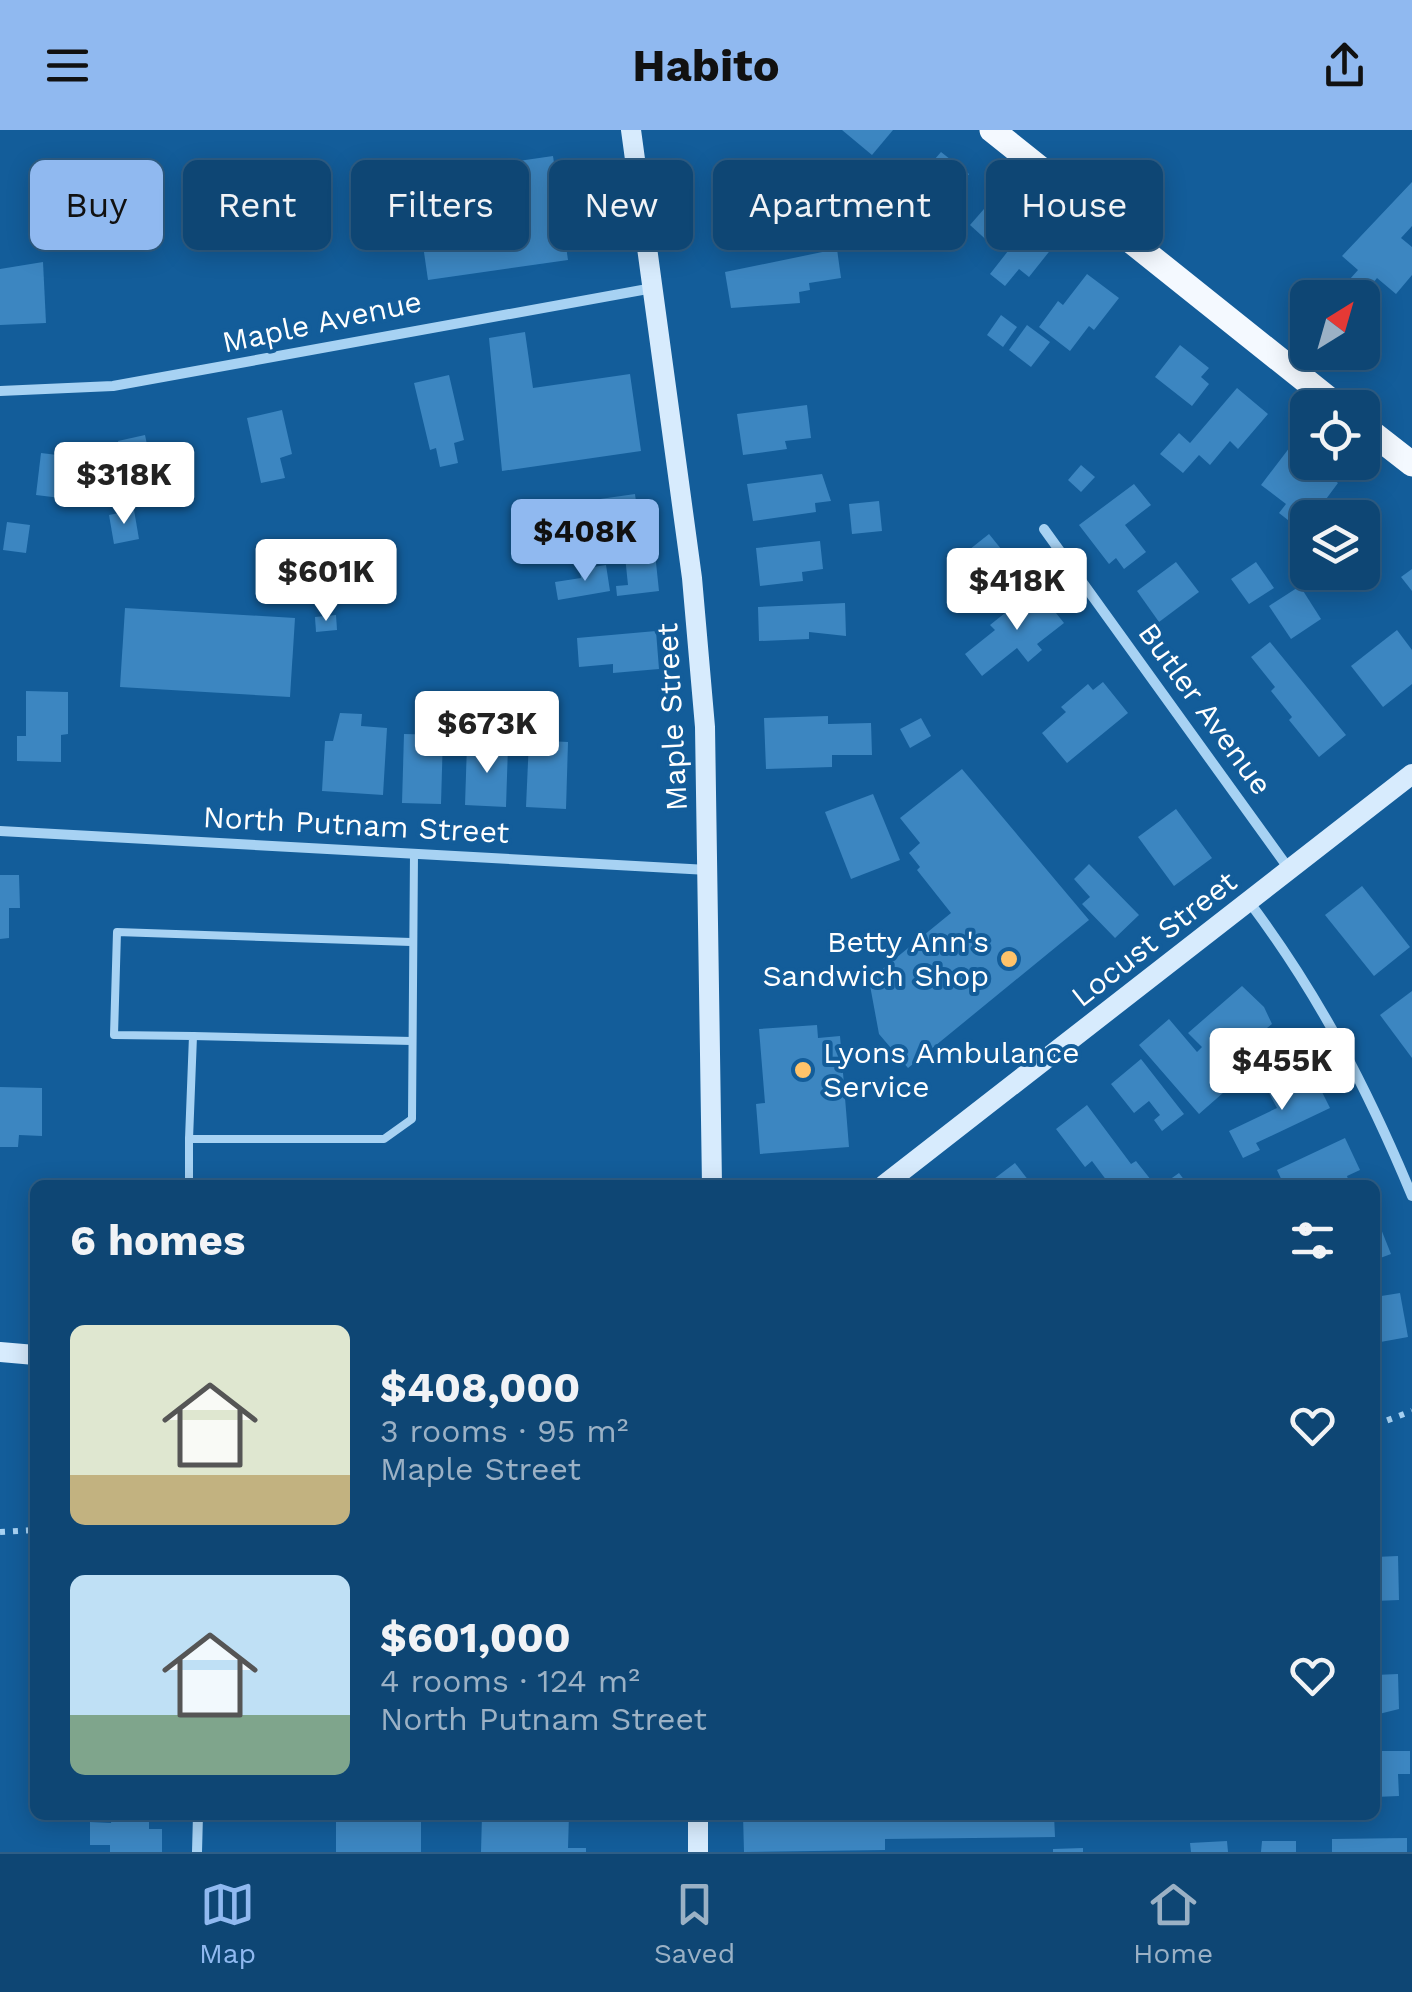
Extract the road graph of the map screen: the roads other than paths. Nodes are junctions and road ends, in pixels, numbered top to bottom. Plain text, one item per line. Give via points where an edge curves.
1 (631, 130) edge
2 (992, 130) edge
3 (653, 288) junction
4 (1317, 390) edge
5 (0, 391) edge
6 (1380, 439) edge
7 (1412, 464) edge
8 (1044, 529) dead end
9 (1412, 774) edge
10 (0, 831) edge
11 (414, 853) junction
12 (709, 870) junction
13 (1290, 870) junction
14 (1250, 903) junction
15 (411, 942) junction
16 (193, 1036) junction
17 (412, 1041) junction
18 (189, 1139) junction
19 (189, 1180) edge
20 (712, 1180) edge
21 (890, 1180) edge
22 (1412, 1196) edge
23 (0, 1352) edge
24 (30, 1354) edge
25 (198, 1820) edge
26 (698, 1820) edge
27 (196, 1852) edge
28 (698, 1852) edge

1 - 3 main road, Maple Street
2 - 4 main road
3 - 5 street, Maple Avenue via 114,386
3 - 12 main road, Maple Street via 692,578
6 - 7 main road
8 - 13 street, Butler Avenue
9 - 13 main road, Locust Street
10 - 11 street, North Putnam Street
11 - 12 street, North Putnam Street
11 - 15 lane
12 - 20 main road, Maple Street
13 - 14 main road, Locust Street
14 - 21 main road, Locust Street
14 - 22 street via 1330,1020
15 - 16 lane via 116,932 114,1035
15 - 17 lane
16 - 17 lane
16 - 18 lane
17 - 18 lane via 412,1119 384,1140
18 - 19 lane
23 - 24 main road
25 - 27 street
26 - 28 main road

